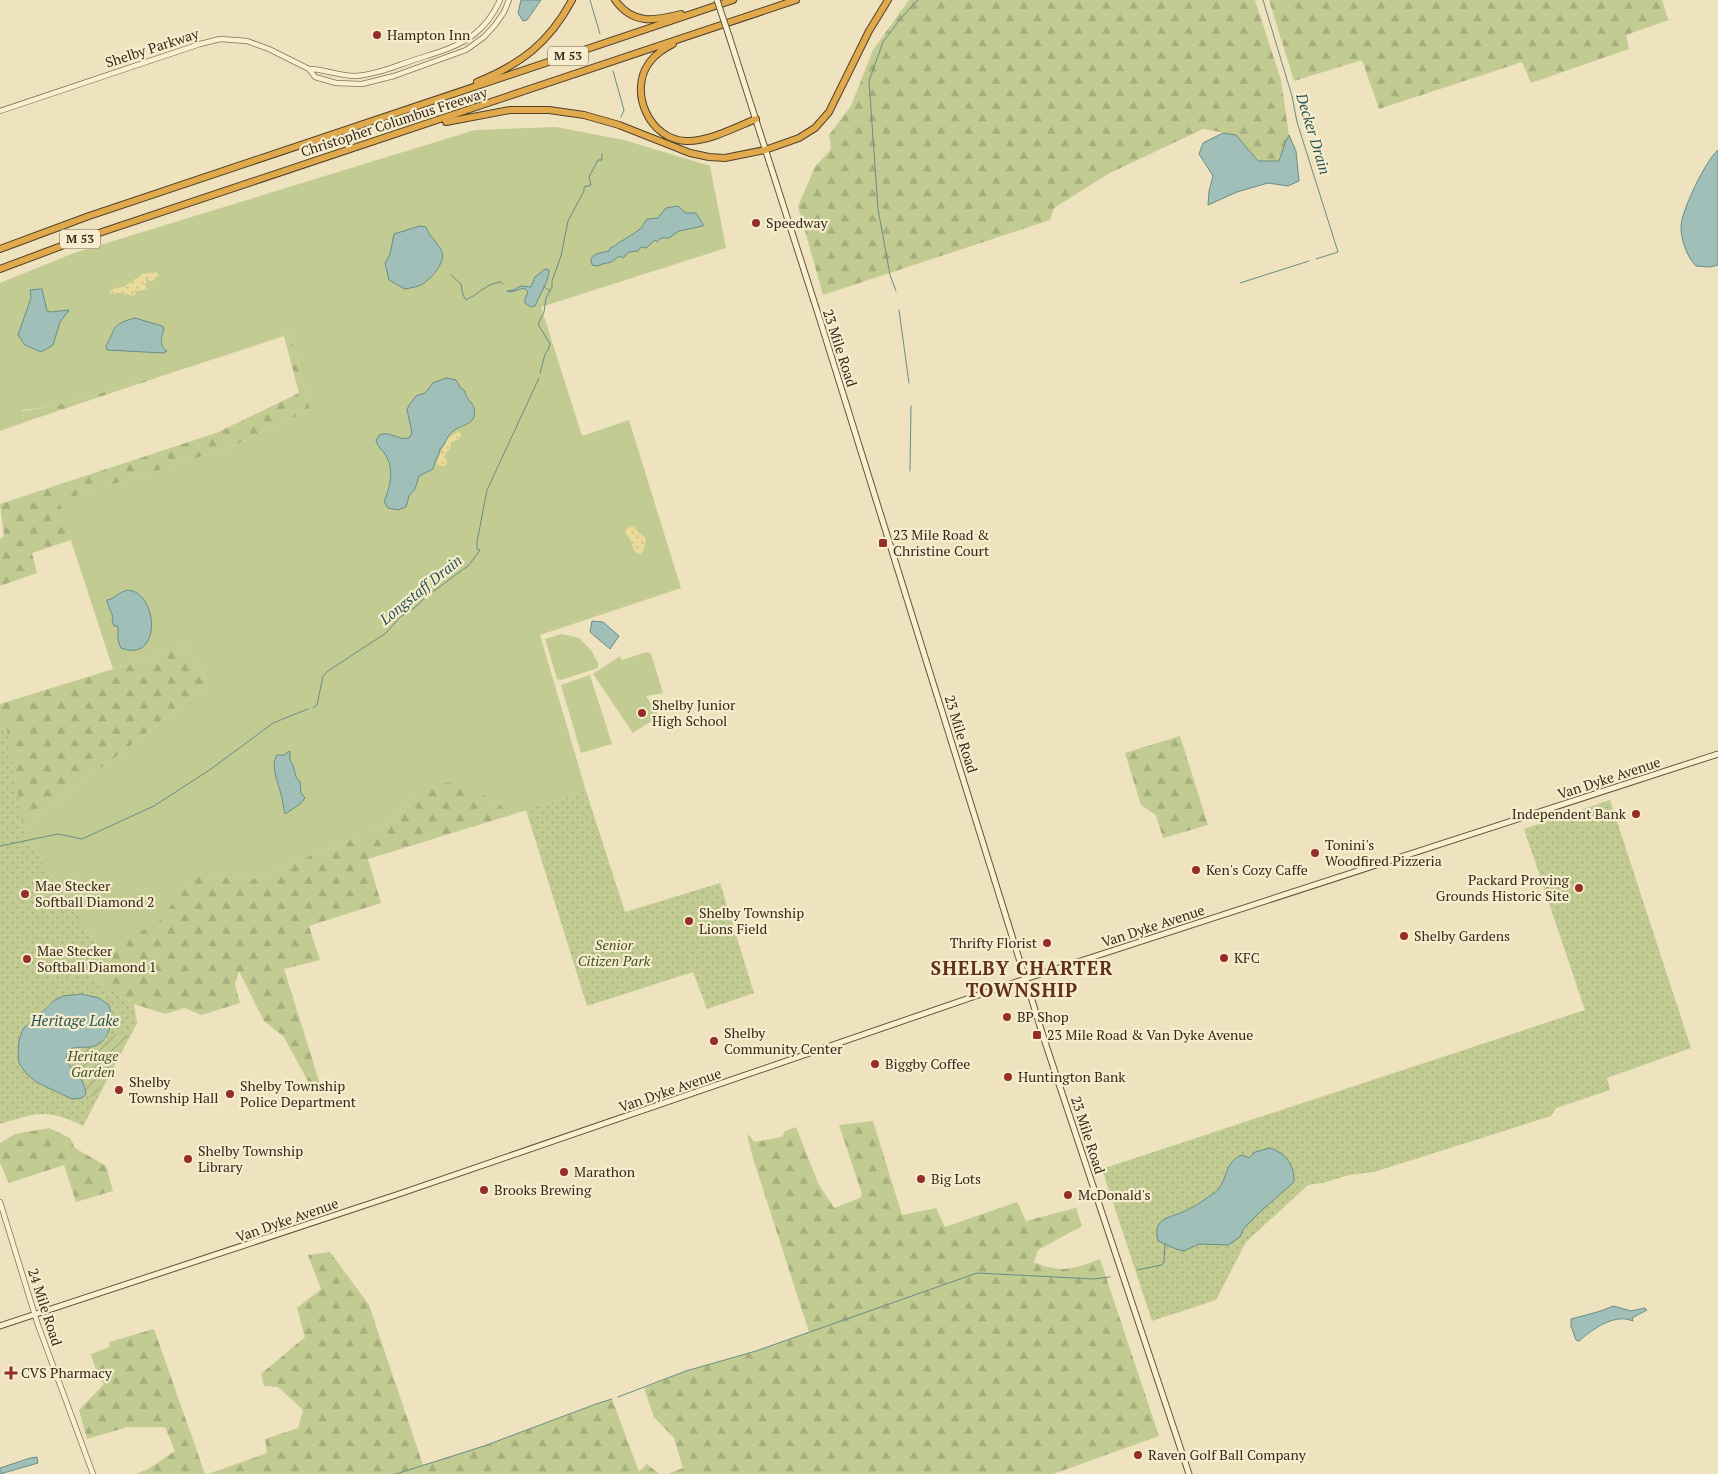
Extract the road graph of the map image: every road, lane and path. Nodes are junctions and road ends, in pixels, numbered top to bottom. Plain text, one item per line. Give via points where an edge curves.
1 (500, 0) edge
2 (509, 0) edge
3 (572, 0) edge
4 (615, 0) edge
5 (717, 0) edge
6 (733, 0) edge
7 (796, 0) edge
8 (888, 0) edge
9 (706, 9) junction
10 (695, 34) junction
11 (309, 69) junction
12 (366, 75) junction
13 (362, 84) junction
14 (429, 102) junction
15 (0, 111) edge
16 (756, 119) junction
17 (418, 128) junction
18 (766, 150) junction
19 (0, 249) edge
20 (0, 269) edge
21 (1718, 754) edge
22 (1026, 980) junction
23 (0, 1202) edge
24 (35, 1315) junction
25 (0, 1326) edge
26 (93, 1474) edge
27 (1189, 1474) edge

1 - 12 street, Shelby Parkway via 482,27 463,42
2 - 13 street, Shelby Parkway via 495,25 466,50
3 - 14 highway via 553,29 522,59 503,71
4 - 9 highway via 629,14 652,20
5 - 16 main road, 23 Mile Road, bridge
6 - 9 highway, Christopher Columbus Freeway / M 53
7 - 10 highway, Christopher Columbus Freeway / M 53
8 - 18 highway via 869,30 829,112 815,128 799,138
9 - 14 highway, Christopher Columbus Freeway / M 53
10 - 16 highway via 658,53 642,75 644,111 654,126 672,138 686,141 706,138
10 - 17 highway, Christopher Columbus Freeway / M 53
11 - 12 street, Shelby Parkway via 347,76
11 - 13 street, Shelby Parkway via 315,77 323,80
11 - 15 street, Shelby Parkway via 254,43 214,40
12 - 13 street
14 - 19 highway, Christopher Columbus Freeway / M 53 via 88,216
16 - 18 main road, 23 Mile Road
17 - 18 highway via 487,113 544,109 619,125 690,153 709,157 724,158
17 - 20 highway, Christopher Columbus Freeway / M 53 via 72,242
18 - 22 main road, 23 Mile Road
21 - 22 main road, Van Dyke Avenue
22 - 24 main road, Van Dyke Avenue
22 - 27 main road, 23 Mile Road
23 - 24 street, 24 Mile Road
24 - 25 main road, Van Dyke Avenue
24 - 26 street, 24 Mile Road

